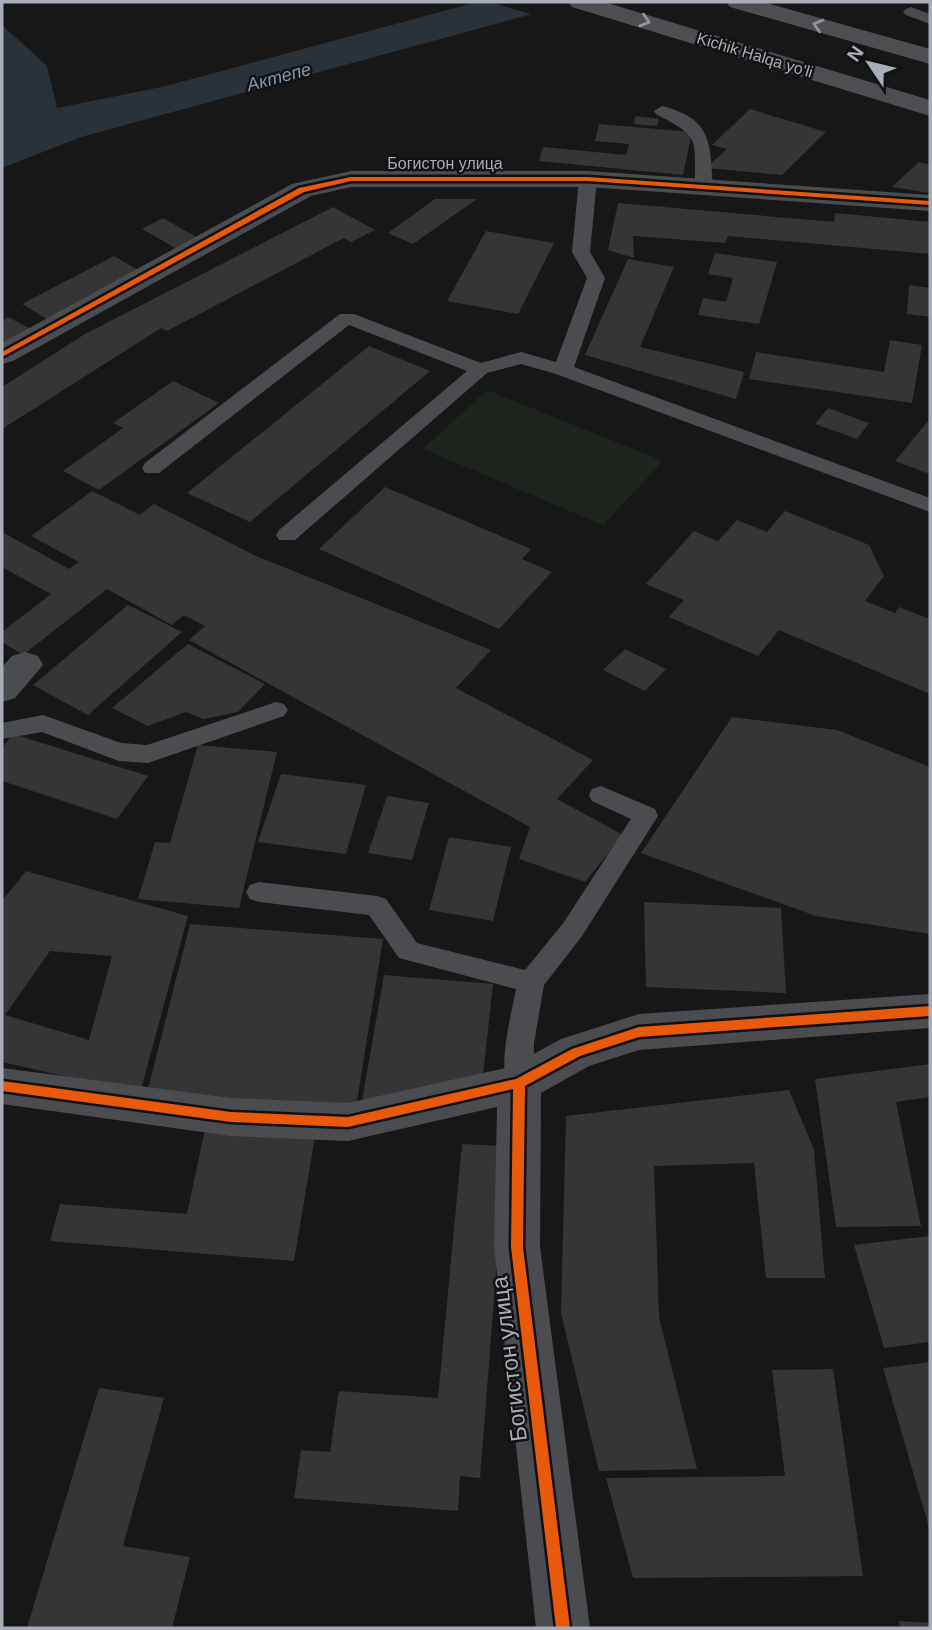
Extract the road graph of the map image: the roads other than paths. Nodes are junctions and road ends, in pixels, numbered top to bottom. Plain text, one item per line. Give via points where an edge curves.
1 (580, 2) edge
2 (738, 2) edge
3 (911, 12) dead end
4 (930, 19) edge
5 (930, 57) edge
6 (925, 106) edge
7 (662, 111) dead end
8 (588, 179) junction
9 (704, 187) junction
10 (930, 203) edge
11 (2, 355) edge
12 (481, 369) junction
13 (563, 370) junction
14 (152, 468) dead end
15 (930, 505) edge
16 (287, 535) dead end
17 (276, 710) dead end
18 (2, 731) edge
19 (601, 795) dead end
20 (259, 892) dead end
21 (531, 982) junction
22 (930, 1011) edge
23 (519, 1083) junction
24 (2, 1086) edge
25 (563, 1628) edge

1 -> 6 highway, Kichik Halqa yo'li
5 -> 2 highway
3 - 4 lane
7 - 9 lane via 692,126 702,141
8 - 9 street, Богистон улица
8 - 11 street, Богистон улица via 351,179 302,190
8 - 13 lane via 581,252 596,278
9 - 10 street, Богистон улица
12 - 13 lane via 521,358
12 - 14 lane via 347,318
12 - 16 lane
13 - 15 lane
17 - 18 lane via 148,754 119,752 43,723
19 - 21 lane via 646,816 573,929
20 - 21 lane via 377,906 408,951
21 - 23 lane via 520,1044
22 - 23 street via 639,1032 576,1052
23 - 24 street via 348,1122 231,1116
23 - 25 street, Богистон улица via 517,1247

